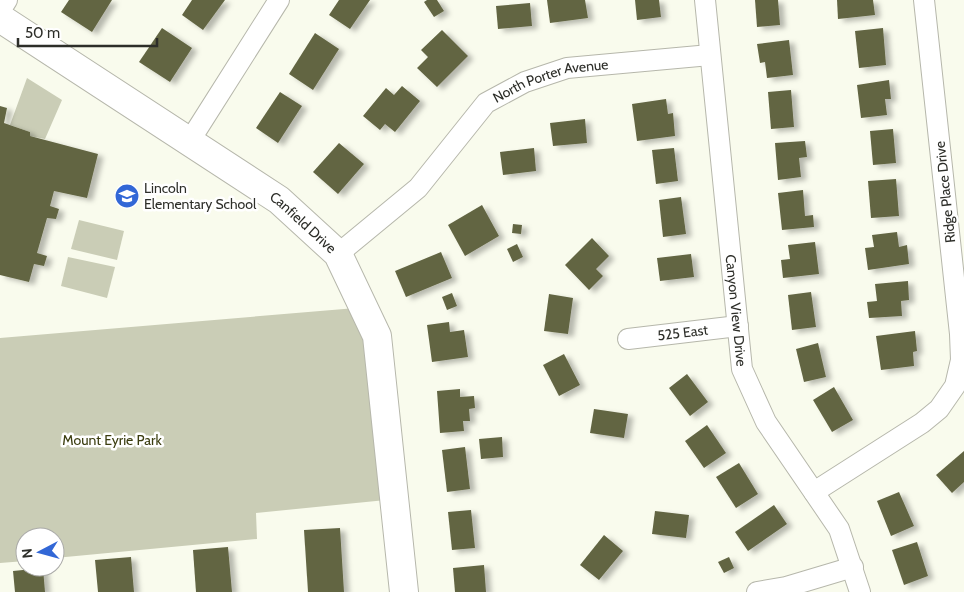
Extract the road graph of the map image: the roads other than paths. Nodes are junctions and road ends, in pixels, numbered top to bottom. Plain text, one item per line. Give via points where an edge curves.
1 (7, 0) edge
2 (279, 0) edge
3 (705, 0) edge
4 (924, 0) edge
5 (0, 11) edge
6 (0, 18) edge
7 (710, 55) junction
8 (189, 142) junction
9 (338, 254) junction
10 (738, 326) junction
11 (628, 339) dead end
12 (814, 492) junction
13 (853, 567) junction
14 (404, 592) edge
15 (757, 592) edge
16 (860, 592) edge

1 - 5 street
2 - 8 street
3 - 7 street, Canyon View Drive
4 - 12 street, Ridge Place Drive via 961,360 955,386 939,409
6 - 8 street, Canfield Drive
7 - 9 street, North Porter Avenue via 567,68 525,82 486,103 418,188
7 - 10 street, Canyon View Drive
8 - 9 street, Canfield Drive via 279,200
9 - 14 street, Canfield Drive via 377,336
10 - 11 street, 525 East
10 - 12 street, Canyon View Drive via 742,369 766,422
12 - 13 street, Canyon View Drive via 839,529
13 - 15 street
13 - 16 street, Canyon View Drive

